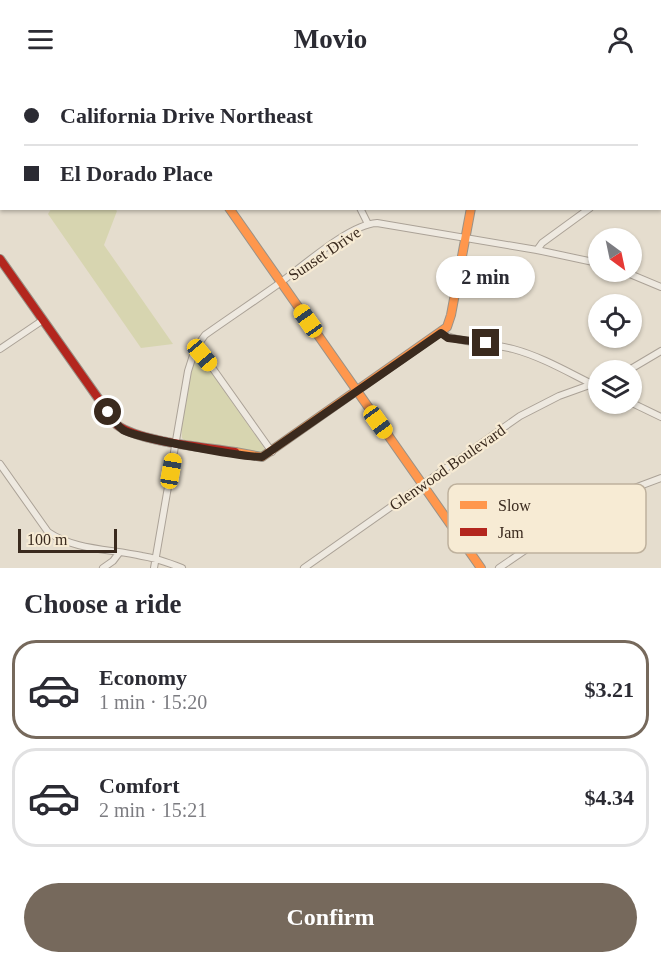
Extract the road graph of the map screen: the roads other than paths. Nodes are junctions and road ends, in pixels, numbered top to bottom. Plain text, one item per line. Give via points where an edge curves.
1 (230, 210) edge
2 (361, 210) edge
3 (471, 210) edge
4 (587, 210) edge
5 (368, 224) junction
6 (465, 238) junction
7 (537, 250) junction
8 (0, 259) edge
9 (588, 261) edge
10 (642, 279) edge
11 (281, 282) junction
12 (661, 287) edge
13 (43, 320) junction
14 (441, 333) junction
15 (195, 348) junction
16 (0, 349) edge
17 (661, 351) edge
18 (642, 362) edge
19 (588, 381) edge
20 (588, 387) edge
21 (357, 391) junction
22 (642, 408) edge
23 (661, 417) edge
24 (176, 443) junction
25 (272, 452) junction
26 (0, 464) edge
27 (661, 478) edge
28 (422, 484) junction
29 (645, 484) edge
30 (448, 521) edge
31 (119, 553) junction
32 (470, 553) edge
33 (521, 553) edge
34 (156, 559) junction
35 (103, 568) edge
36 (154, 568) edge
37 (182, 568) edge
38 (304, 568) edge
39 (481, 568) edge
40 (499, 568) edge

1 - 11 street
2 - 5 street
3 - 6 street
4 - 7 street
5 - 6 street
5 - 11 street, Sunset Drive
6 - 7 street
6 - 14 street via 452,315
7 - 9 street
8 - 13 street
10 - 12 street
11 - 15 street, Sunset Drive via 205,335
11 - 21 street
13 - 16 street
13 - 24 street via 117,425 125,431
14 - 19 street via 448,338 515,350
14 - 21 street
15 - 24 street
15 - 25 street via 224,382
17 - 18 street
20 - 28 street, Glenwood Boulevard via 520,416
21 - 25 street
21 - 28 street
22 - 23 street
24 - 25 street via 258,457
24 - 34 street
26 - 31 street via 56,538
27 - 29 street
28 - 30 street
28 - 38 street, Glenwood Boulevard
31 - 34 street
31 - 35 street
32 - 39 street
33 - 40 street
34 - 36 street
34 - 37 street

